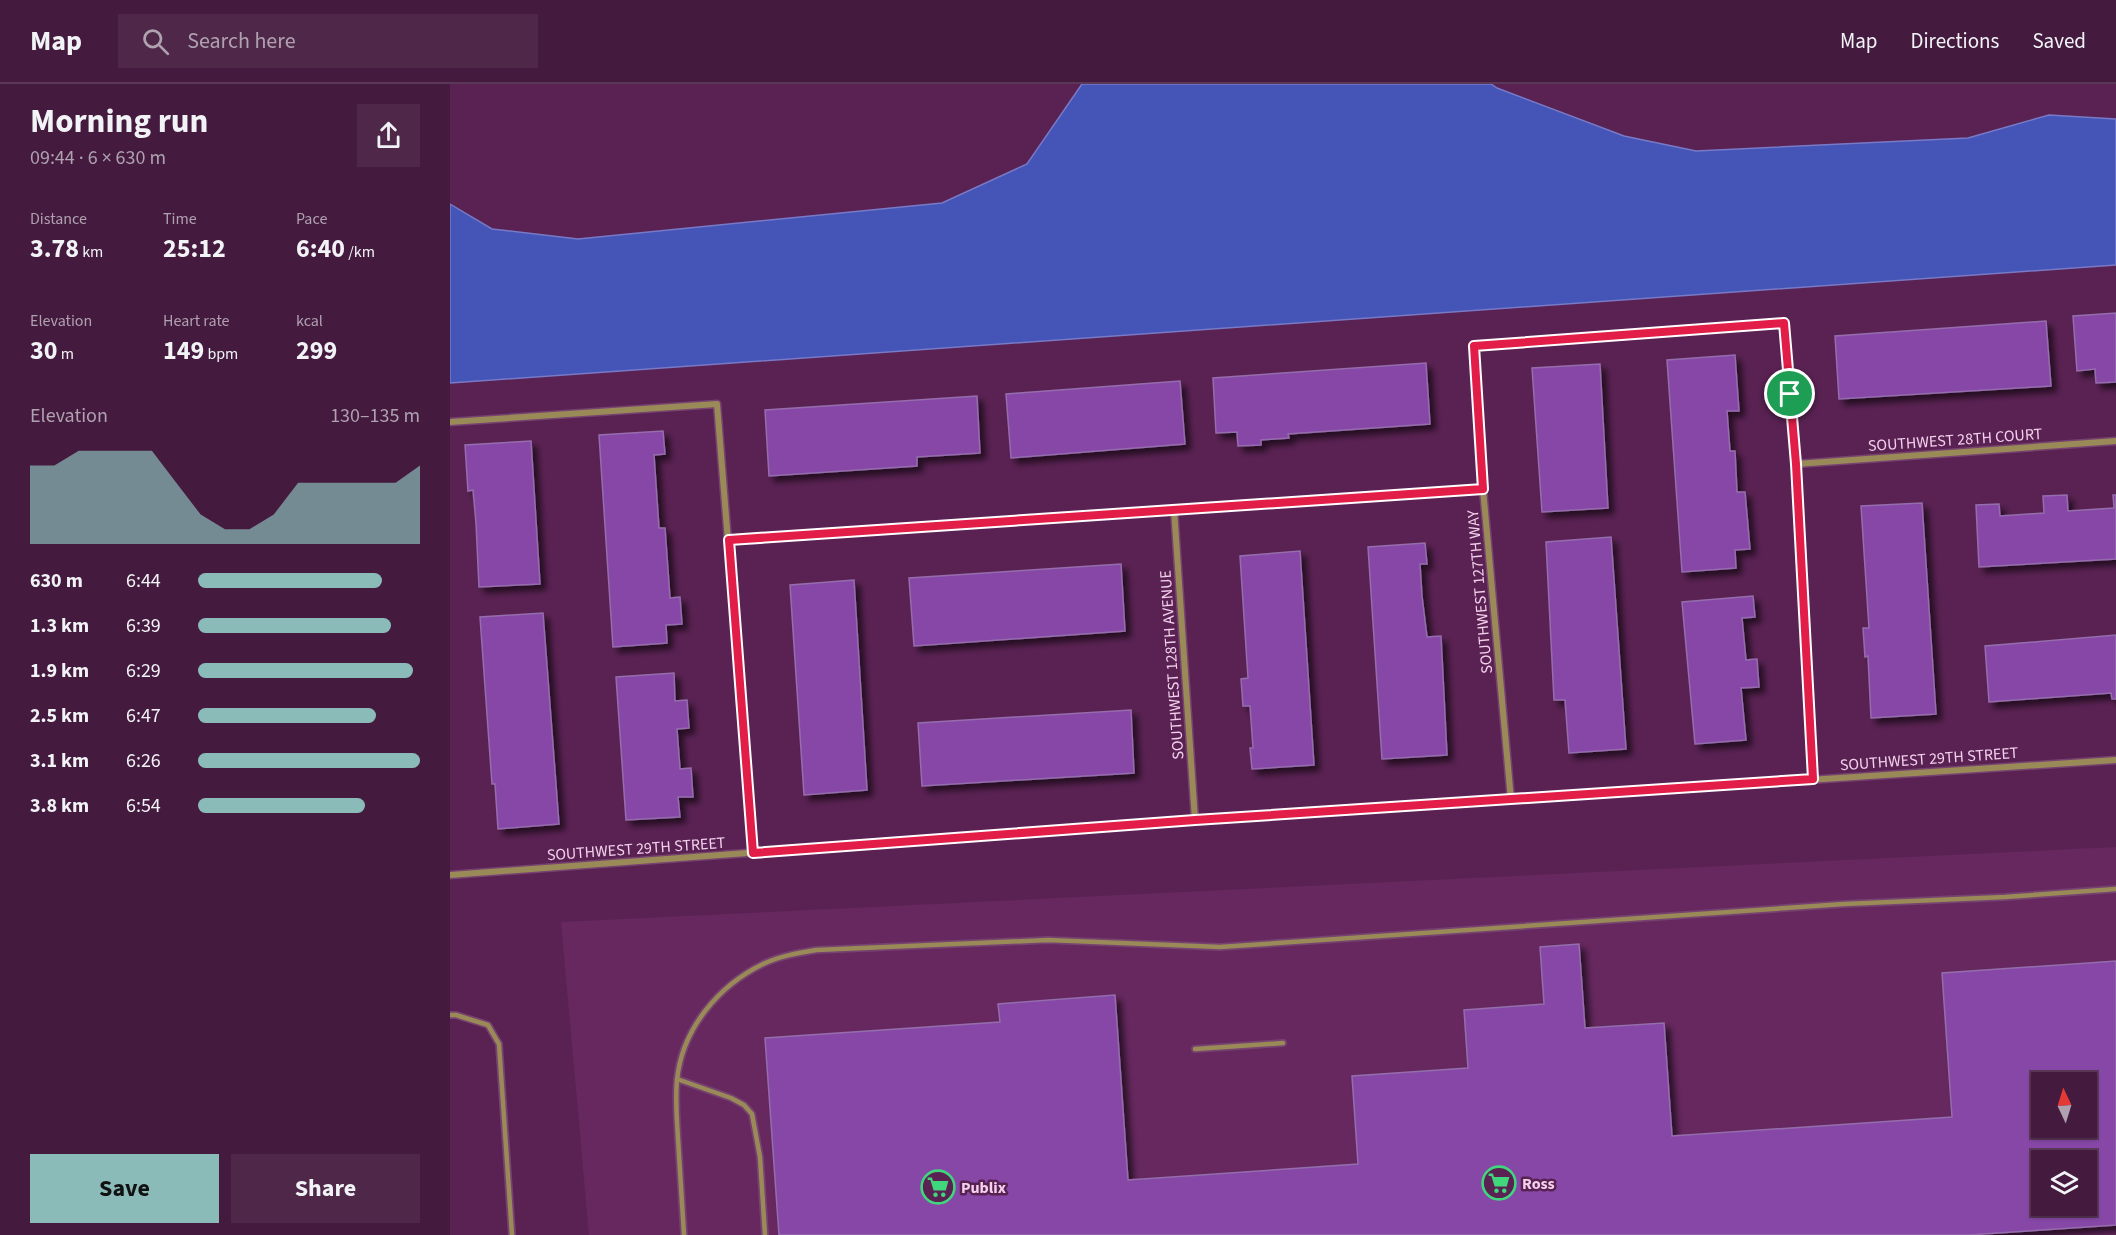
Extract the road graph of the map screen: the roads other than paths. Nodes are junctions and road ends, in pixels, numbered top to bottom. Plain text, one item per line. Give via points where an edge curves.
1 (450, 422) edge
2 (2116, 441) edge
3 (1796, 464) junction
4 (1483, 489) junction
5 (1174, 508) junction
6 (729, 540) junction
7 (2116, 760) edge
8 (1813, 779) junction
9 (1511, 800) junction
10 (1195, 820) junction
11 (753, 853) junction
12 (450, 874) edge
13 (2116, 889) edge
14 (450, 1015) edge
15 (1283, 1043) dead end
16 (1195, 1049) dead end
17 (677, 1079) junction
18 (512, 1235) edge
19 (684, 1235) edge
20 (765, 1235) edge

1 - 6 street via 717,404
2 - 3 street, SOUTHWEST 28TH COURT
3 - 4 street, SOUTHWEST 127TH WAY via 1784,323 1474,346
3 - 8 street
4 - 5 street
4 - 9 street, SOUTHWEST 127TH WAY
5 - 6 street
5 - 10 street, SOUTHWEST 128TH AVENUE
6 - 11 street
7 - 8 street, SOUTHWEST 29TH STREET
8 - 9 street, SOUTHWEST 29TH STREET
9 - 10 street, SOUTHWEST 29TH STREET
10 - 11 street, SOUTHWEST 29TH STREET
11 - 12 street, SOUTHWEST 29TH STREET
13 - 17 lane via 1845,903 1220,947 1048,940 816,950 764,964 720,994 693,1028 683,1048
14 - 18 lane via 488,1025 499,1044
15 - 16 lane
17 - 19 lane
17 - 20 lane via 732,1098 752,1114 760,1157

